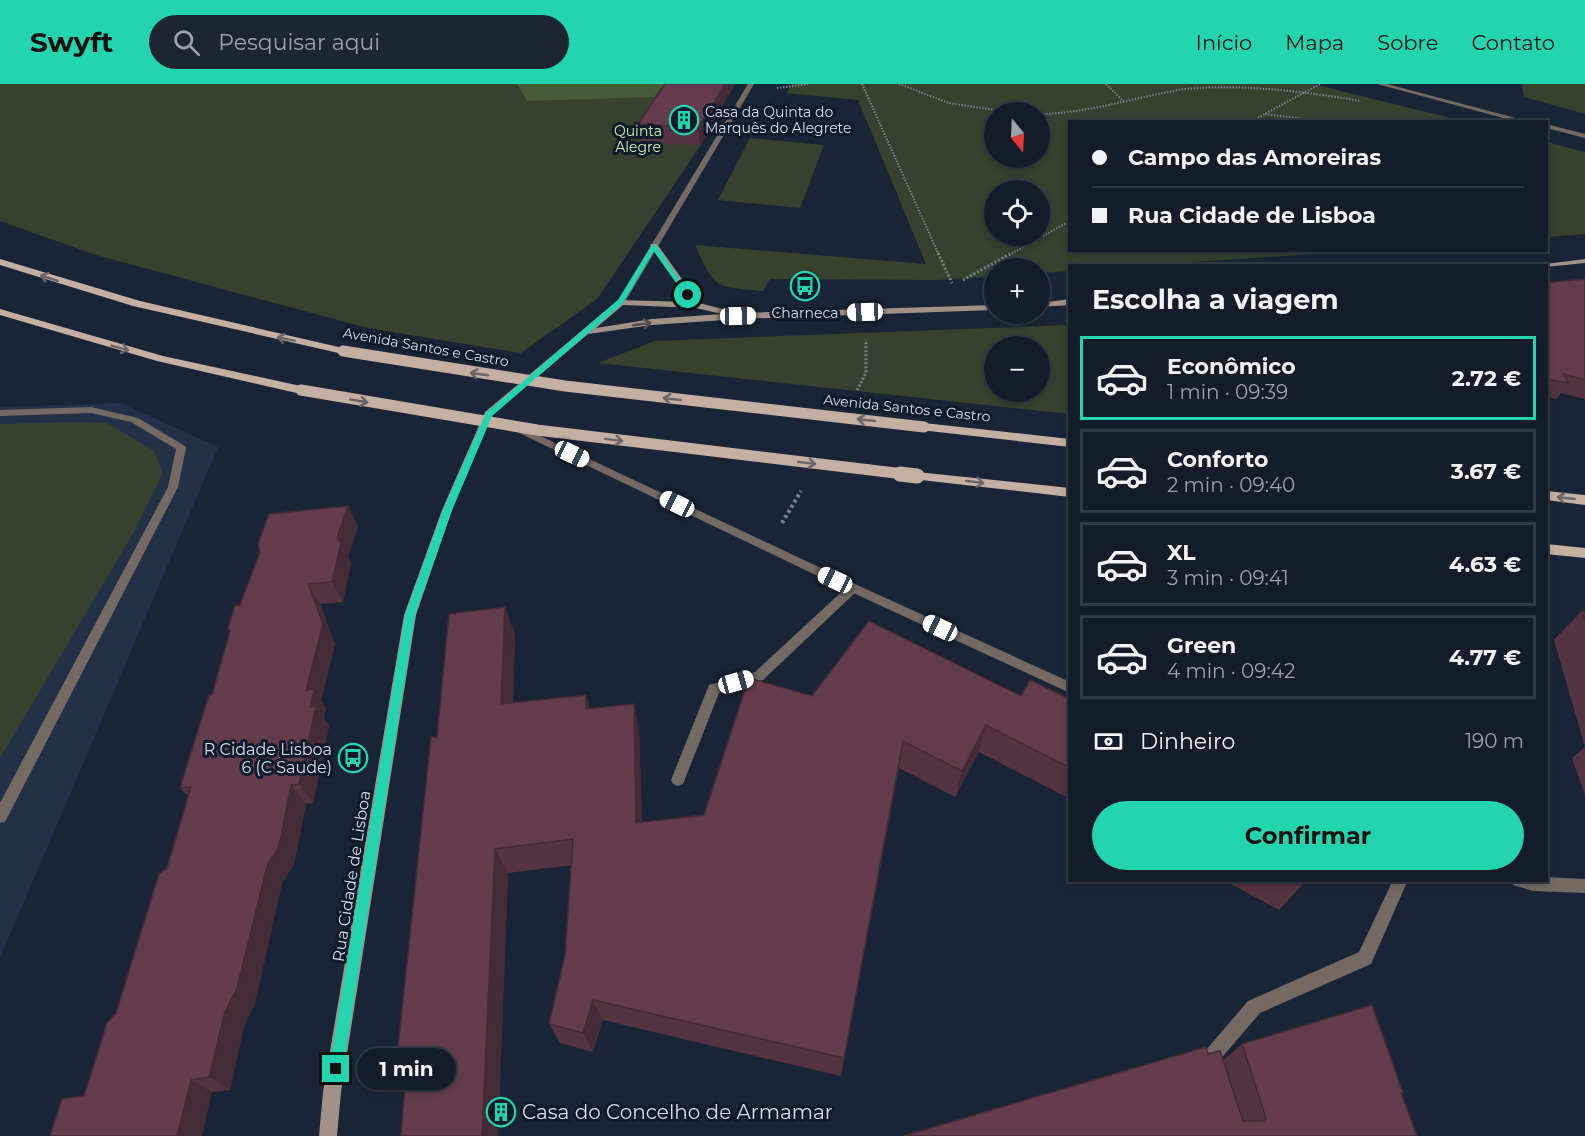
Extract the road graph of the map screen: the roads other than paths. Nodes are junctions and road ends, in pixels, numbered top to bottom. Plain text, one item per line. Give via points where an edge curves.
1 (751, 84) edge
2 (1380, 84) edge
3 (1520, 120) edge
4 (1548, 127) edge
5 (1585, 136) edge
6 (654, 246) junction
7 (1585, 261) edge
8 (0, 262) edge
9 (1548, 265) edge
10 (621, 302) junction
11 (1068, 302) edge
12 (1050, 304) edge
13 (696, 305) junction
14 (984, 308) edge
15 (0, 312) edge
16 (738, 316) junction
17 (584, 332) junction
18 (0, 413) edge
19 (488, 414) junction
20 (1068, 443) edge
21 (1068, 493) edge
22 (1548, 495) edge
23 (1585, 500) edge
24 (1551, 549) edge
25 (1585, 554) edge
26 (854, 588) junction
27 (1068, 687) edge
28 (678, 780) dead end
29 (0, 817) edge
30 (1400, 882) edge
31 (1526, 882) edge
32 (1585, 886) edge
33 (1209, 1074) edge
34 (328, 1136) edge

1 - 6 street
2 - 3 street
4 - 5 street
6 - 10 street
6 - 13 street
7 - 9 street
20 -> 8 main road, Avenida Santos e Castro, bridge via 565,386 344,351 211,322
10 - 13 street
10 - 17 street, Rua Cidade de Lisboa
11 - 12 street
13 - 16 street
14 - 16 street
15 -> 21 main road, bridge via 172,361 434,415
17 -> 16 street
17 - 19 street, Rua Cidade de Lisboa
18 - 29 street via 91,410 134,420 181,448 173,487
19 - 26 street
19 - 34 street, Rua Cidade de Lisboa via 447,510 410,615
23 -> 22 main road
24 - 25 main road
26 - 27 street
26 - 28 street via 759,676 714,689
30 - 33 street via 1365,958 1254,1007 1206,1063
31 - 32 street

